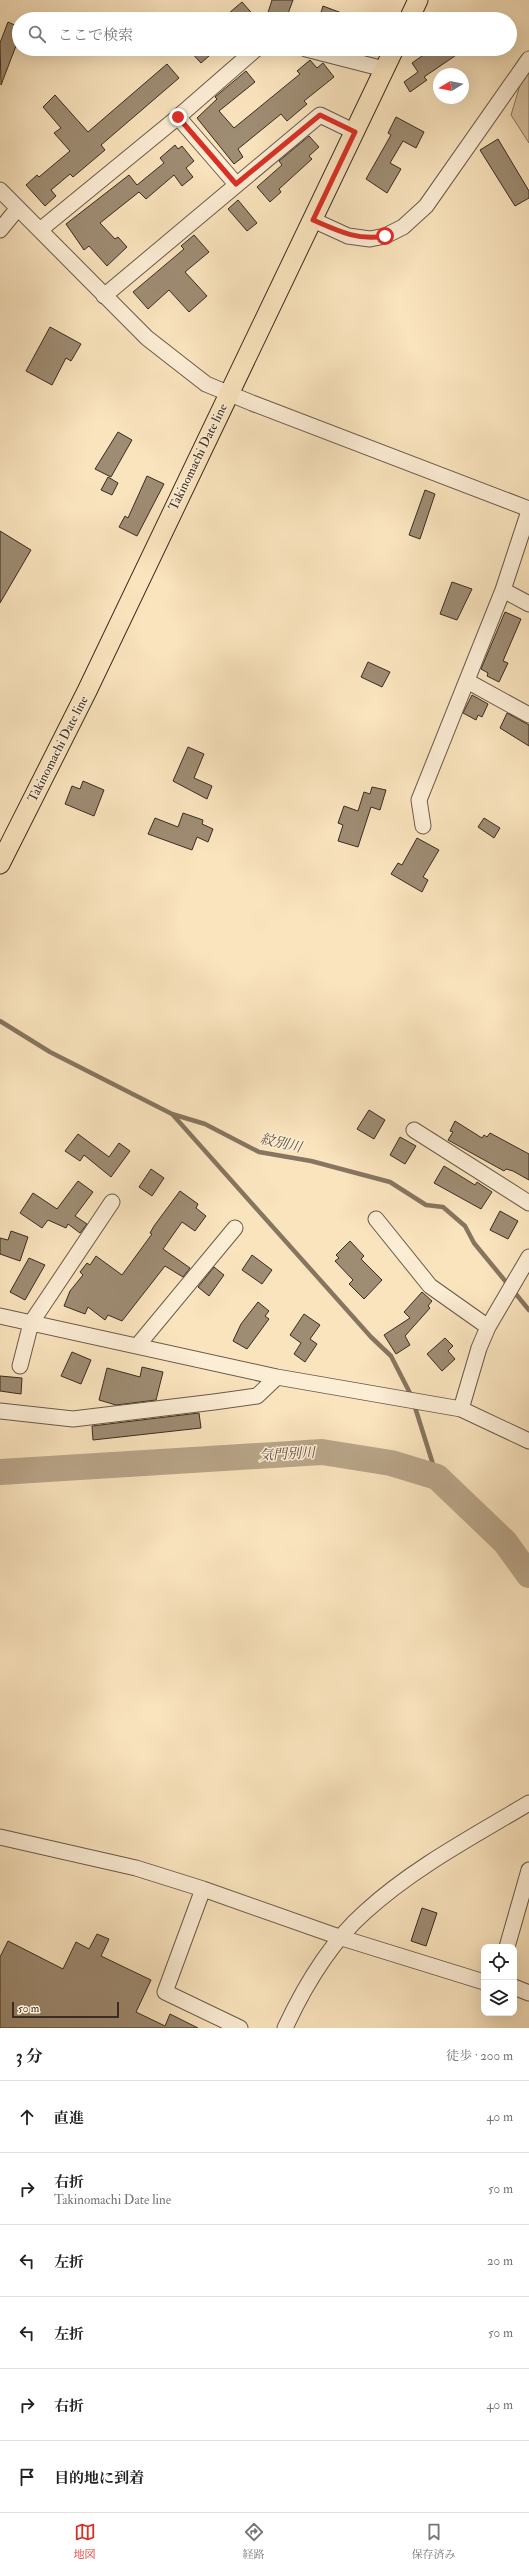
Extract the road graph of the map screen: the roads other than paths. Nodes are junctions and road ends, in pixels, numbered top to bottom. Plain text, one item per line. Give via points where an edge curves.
1 (418, 0) edge
2 (412, 12) edge
3 (248, 56) edge
4 (332, 56) edge
5 (391, 56) edge
6 (529, 58) edge
7 (384, 70) junction
8 (178, 117) junction
9 (355, 132) junction
10 (236, 184) junction
11 (0, 190) edge
12 (18, 208) junction
13 (313, 220) junction
14 (0, 230) edge
15 (40, 230) junction
16 (104, 296) junction
17 (228, 394) junction
18 (529, 510) edge
19 (503, 590) junction
20 (529, 604) edge
21 (467, 681) junction
22 (529, 715) edge
23 (423, 826) dead end
24 (1, 859) edge
25 (414, 1130) dead end
26 (112, 1202) dead end
27 (529, 1203) edge
28 (376, 1220) dead end
29 (235, 1228) dead end
30 (525, 1263) edge
31 (0, 1316) edge
32 (31, 1322) junction
33 (488, 1327) junction
34 (138, 1345) junction
35 (20, 1366) dead end
36 (277, 1377) junction
37 (461, 1409) junction
38 (0, 1412) edge
39 (529, 1441) edge
40 (529, 1803) edge
41 (1, 1839) edge
42 (529, 1870) edge
43 (203, 1888) junction
44 (342, 1938) junction
45 (508, 1944) edge
46 (481, 1981) edge
47 (517, 1988) edge
48 (529, 1993) edge
49 (240, 2028) edge
50 (285, 2028) edge

1 - 2 main road
3 - 8 street
4 - 7 street
5 - 7 main road, Takinomachi Date line
6 - 13 street via 426,206 403,227 385,236 370,239 348,236
7 - 9 main road, Takinomachi Date line
8 - 10 street
8 - 15 street
9 - 10 street via 320,115
9 - 13 main road, Takinomachi Date line
10 - 16 street
11 - 12 street
12 - 14 street
12 - 15 street
13 - 17 main road, Takinomachi Date line
15 - 16 street
16 - 17 street via 146,338 176,362 206,384
17 - 18 street
17 - 24 main road, Takinomachi Date line via 87,691
18 - 19 street
19 - 20 street
19 - 21 street
21 - 22 street
21 - 23 street via 419,800
25 - 27 street
26 - 32 street
28 - 33 street via 430,1286
29 - 34 street
30 - 33 street
31 - 32 street
32 - 34 street
32 - 35 street
33 - 37 street
34 - 36 street
36 - 37 street
36 - 38 street via 258,1396 214,1402 73,1419
37 - 39 street
40 - 44 street via 396,1887 365,1912
41 - 43 street via 136,1868
42 - 45 street
43 - 44 street
43 - 49 street via 165,1992
44 - 46 street
44 - 50 street via 312,1977
47 - 48 street

